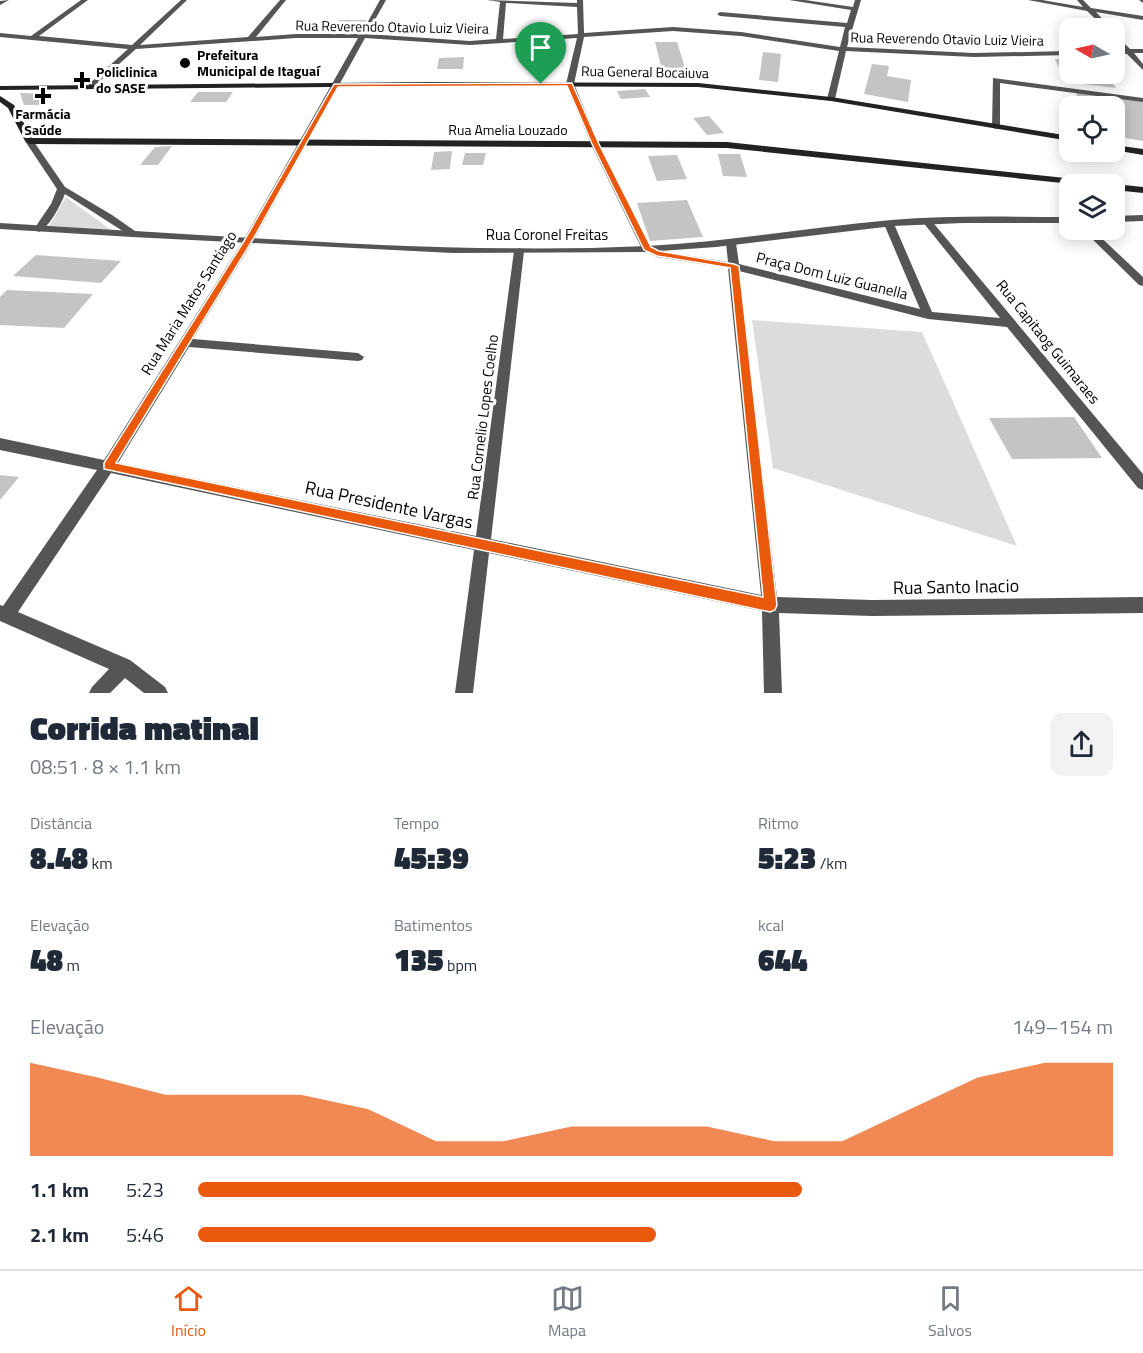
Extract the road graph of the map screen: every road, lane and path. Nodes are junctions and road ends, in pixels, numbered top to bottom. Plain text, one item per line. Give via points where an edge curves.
1 (6, 0) edge
2 (85, 0) edge
3 (184, 0) edge
4 (283, 0) edge
5 (383, 0) edge
6 (490, 0) edge
7 (503, 0) edge
8 (792, 0) edge
9 (858, 0) edge
10 (1031, 0) edge
11 (1080, 0) edge
12 (580, 2) edge
13 (0, 3) edge
14 (855, 9) junction
15 (1092, 11) junction
16 (720, 14) dead end
17 (1099, 18) edge
18 (1143, 18) edge
19 (849, 25) junction
20 (0, 35) edge
21 (581, 35) junction
22 (363, 36) junction
23 (251, 38) junction
24 (31, 39) junction
25 (499, 41) junction
26 (1125, 46) edge
27 (134, 47) junction
28 (843, 49) junction
29 (1143, 51) edge
30 (1125, 52) edge
31 (1131, 52) junction
32 (1059, 53) edge
33 (1143, 68) edge
34 (570, 84) junction
35 (336, 85) junction
36 (27, 87) junction
37 (92, 87) junction
38 (0, 88) edge
39 (1, 98) edge
40 (831, 99) junction
41 (1143, 100) edge
42 (996, 127) junction
43 (1059, 137) edge
44 (29, 141) junction
45 (304, 143) junction
46 (595, 144) junction
47 (1125, 149) edge
48 (1143, 152) edge
49 (1059, 180) edge
50 (1125, 188) edge
51 (62, 189) junction
52 (1143, 190) edge
53 (1143, 218) edge
54 (1125, 219) edge
55 (1059, 220) edge
56 (927, 221) junction
57 (889, 224) junction
58 (0, 226) edge
59 (39, 229) junction
60 (132, 234) junction
61 (1098, 240) edge
62 (248, 241) junction
63 (731, 243) junction
64 (647, 249) junction
65 (519, 251) junction
66 (734, 266) junction
67 (1143, 283) edge
68 (928, 315) junction
69 (1010, 323) junction
70 (184, 342) junction
71 (358, 357) dead end
72 (0, 444) edge
73 (108, 466) junction
74 (1143, 484) edge
75 (484, 545) junction
76 (1143, 604) edge
77 (770, 605) junction
78 (4, 614) edge
79 (124, 666) junction
80 (98, 693) edge
81 (159, 693) edge
82 (464, 693) edge
83 (773, 693) edge

1 - 13 street
2 - 24 street
3 - 27 street
4 - 23 street
5 - 22 street, Rua Maria Matos Santiago
6 - 7 street
7 - 12 street
7 - 25 street
8 - 14 street
9 - 14 street
10 - 15 street
11 - 15 street
12 - 21 street
14 - 19 street
15 - 17 street
15 - 18 street
16 - 19 street
19 - 28 street
20 - 24 street, Rua Reverendo Otavio Luiz Vieira
21 - 25 street, Rua Reverendo Otavio Luiz Vieira
21 - 28 street, Rua Reverendo Otavio Luiz Vieira via 649,29 703,30
21 - 34 street
22 - 23 street, Rua Reverendo Otavio Luiz Vieira
22 - 25 street, Rua Reverendo Otavio Luiz Vieira via 441,42
22 - 35 street, Rua Maria Matos Santiago
23 - 27 street, Rua Reverendo Otavio Luiz Vieira
24 - 27 street, Rua Reverendo Otavio Luiz Vieira
26 - 31 street
27 - 37 street
28 - 32 street, Rua Reverendo Otavio Luiz Vieira via 974,55
28 - 40 street
29 - 31 street
30 - 31 street
31 - 33 street
34 - 35 main road, Rua General Bocaiuva
34 - 40 main road, Rua General Bocaiuva via 698,85
34 - 46 street
35 - 37 main road, Rua General Bocaiuva
35 - 45 street, Rua Maria Matos Santiago
36 - 37 main road, Rua General Bocaiuva
36 - 38 main road, Rua General Bocaiuva
36 - 39 main road
39 - 44 main road via 11,107
40 - 42 main road, Rua General Bocaiuva
41 - 42 street via 996,80
42 - 43 main road, Rua General Bocaiuva
44 - 45 main road, Rua Amelia Louzado
44 - 51 street
45 - 46 main road, Rua Amelia Louzado
45 - 62 street, Rua Maria Matos Santiago
46 - 49 main road, Rua Amelia Louzado via 756,147
46 - 64 street
47 - 48 main road
50 - 52 main road
51 - 59 street
51 - 60 street
53 - 54 street
55 - 56 street, Rua Coronel Freitas
56 - 57 street, Rua Coronel Freitas
56 - 69 street, Rua Capitaog Guimaraes
57 - 63 street, Rua Coronel Freitas
57 - 68 street
58 - 59 street, Rua Coronel Freitas
59 - 60 street, Rua Coronel Freitas
60 - 62 street, Rua Coronel Freitas
61 - 67 street
62 - 65 street, Rua Coronel Freitas
62 - 70 street, Rua Maria Matos Santiago
63 - 64 street, Rua Coronel Freitas
63 - 66 street
64 - 65 street, Rua Coronel Freitas
64 - 66 street, Praça Dom Luiz Guanella
65 - 75 street, Rua Cornelio Lopes Coelho
66 - 68 street, Praça Dom Luiz Guanella
66 - 77 street
68 - 69 street, Praça Dom Luiz Guanella
69 - 74 street, Rua Capitaog Guimaraes
70 - 71 street
70 - 73 street, Rua Maria Matos Santiago
72 - 73 street, Rua Presidente Vargas
73 - 75 street, Rua Presidente Vargas
73 - 78 street, Rua Maria Matos Santiago
75 - 77 street, Rua Presidente Vargas
75 - 82 street, Rua Cornelio Lopes Coelho
76 - 77 street, Rua Santo Inacio via 884,608
77 - 83 street
78 - 79 street
79 - 80 street
79 - 81 street

